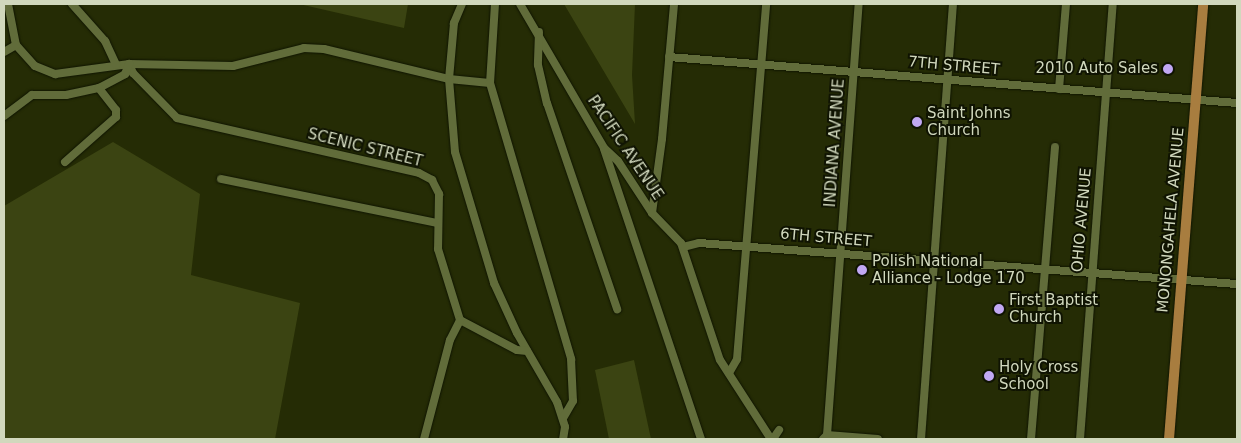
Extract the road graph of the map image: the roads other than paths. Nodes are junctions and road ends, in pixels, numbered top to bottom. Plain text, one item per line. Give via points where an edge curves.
1 (8, 4) edge
2 (72, 4) edge
3 (462, 4) edge
4 (495, 4) edge
5 (520, 4) edge
6 (674, 4) edge
7 (766, 4) edge
8 (860, 4) edge
9 (953, 4) edge
10 (1066, 4) edge
11 (1113, 4) edge
12 (1203, 4) edge
13 (539, 32) junction
14 (16, 46) junction
15 (4, 52) edge
16 (669, 57) junction
17 (129, 64) junction
18 (116, 65) junction
19 (762, 65) junction
20 (854, 72) junction
21 (449, 79) junction
22 (949, 80) junction
23 (490, 83) junction
24 (99, 88) junction
25 (1059, 89) junction
26 (1106, 92) junction
27 (1196, 100) junction
28 (1237, 103) edge
29 (4, 116) edge
30 (1055, 147) dead end
31 (604, 148) junction
32 (65, 162) dead end
33 (221, 179) dead end
34 (652, 213) junction
35 (438, 223) junction
36 (747, 246) junction
37 (683, 247) junction
38 (841, 253) junction
39 (934, 262) junction
40 (1044, 269) junction
41 (1092, 273) junction
42 (1181, 279) junction
43 (1237, 284) edge
44 (617, 309) dead end
45 (460, 320) junction
46 (527, 351) junction
47 (729, 373) junction
48 (563, 418) junction
49 (779, 430) dead end
50 (825, 437) edge
51 (424, 439) edge
52 (563, 439) edge
53 (701, 439) edge
54 (772, 439) edge
55 (878, 439) edge
56 (921, 439) edge
57 (1031, 439) edge
58 (1080, 439) edge
59 (1169, 439) edge

1 - 14 street
2 - 18 street via 105,41
3 - 21 street via 454,23
4 - 23 street
5 - 13 street, PACIFIC AVENUE
6 - 16 street
7 - 19 street
8 - 20 street, INDIANA AVENUE
9 - 22 street
10 - 25 street
11 - 26 street, OHIO AVENUE
12 - 27 main road, MONONGAHELA AVENUE
13 - 31 street, PACIFIC AVENUE
13 - 44 street via 538,65 546,103
14 - 15 street
14 - 18 street via 34,66 55,74
16 - 19 street, 7TH STREET
16 - 34 street
17 - 18 street
17 - 21 street via 233,66 304,48 324,49
17 - 24 street via 124,74
17 - 35 street, SCENIC STREET via 133,73 177,118 419,173 438,187
19 - 20 street, 7TH STREET
19 - 36 street
20 - 22 street, 7TH STREET
20 - 38 street, INDIANA AVENUE
21 - 23 street
21 - 46 street via 456,152 466,194 494,283
22 - 25 street, 7TH STREET
22 - 39 street
23 - 48 street via 571,359 573,401
24 - 29 street via 66,95 32,95
24 - 32 street via 116,110 116,117
25 - 26 street, 7TH STREET
26 - 27 street, 7TH STREET
26 - 41 street, OHIO AVENUE
27 - 28 street, 7TH STREET
27 - 42 main road, MONONGAHELA AVENUE
30 - 40 street
31 - 34 street, PACIFIC AVENUE via 618,161
31 - 53 street
33 - 35 street
34 - 37 street, PACIFIC AVENUE
35 - 45 street, SCENIC STREET via 440,256
36 - 37 street, 6TH STREET via 699,243
36 - 38 street, 6TH STREET
36 - 47 street via 737,359
37 - 47 street, PACIFIC AVENUE via 720,360
38 - 39 street, 6TH STREET
38 - 50 street, INDIANA AVENUE
39 - 40 street, 6TH STREET
39 - 56 street
40 - 41 street, 6TH STREET
40 - 57 street
41 - 42 street, 6TH STREET
41 - 58 street, OHIO AVENUE
42 - 43 street, 6TH STREET
42 - 59 main road, MONONGAHELA AVENUE
45 - 46 street via 517,350
45 - 51 street via 450,340
46 - 48 street
47 - 54 street, PACIFIC AVENUE
48 - 52 street
49 - 54 street
50 - 55 street

